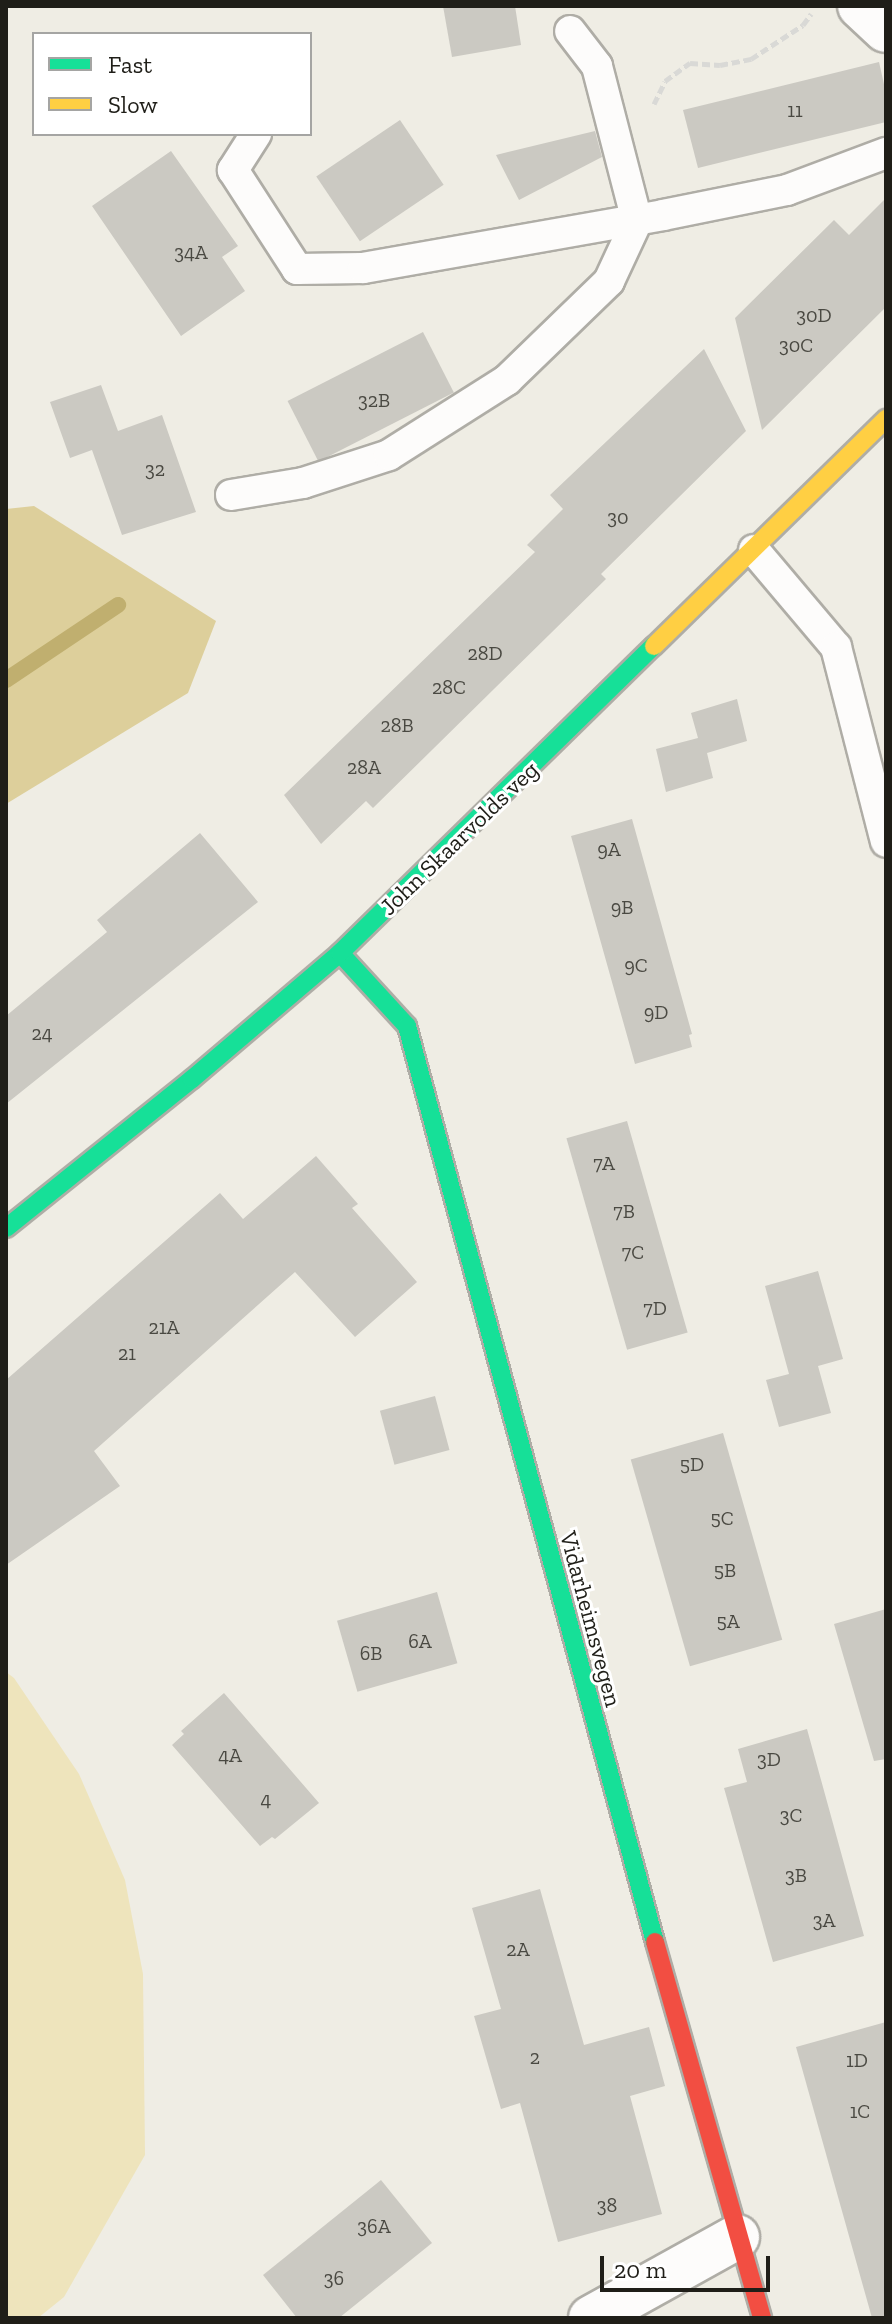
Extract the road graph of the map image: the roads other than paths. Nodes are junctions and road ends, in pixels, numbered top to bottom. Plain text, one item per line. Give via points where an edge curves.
1 (860, 6) edge
2 (886, 30) edge
3 (570, 31) dead end
4 (255, 136) edge
5 (886, 153) edge
6 (637, 221) junction
7 (886, 419) edge
8 (231, 495) dead end
9 (754, 550) junction
10 (886, 842) edge
11 (340, 953) junction
12 (6, 1228) edge
13 (737, 2237) junction
14 (591, 2318) edge
15 (762, 2318) edge

1 - 2 street
3 - 6 lane via 597,66
4 - 6 lane via 233,170 297,269 363,268
5 - 6 lane via 787,190
6 - 8 lane via 609,281 507,380 389,455 303,483
7 - 9 street, John Skaarvolds veg
9 - 10 lane via 836,647
9 - 11 street, John Skaarvolds veg
11 - 12 street, John Skaarvolds veg
11 - 13 street, Vidarheimsvegen via 407,1026
13 - 14 street
13 - 15 street, Vidarheimsvegen

